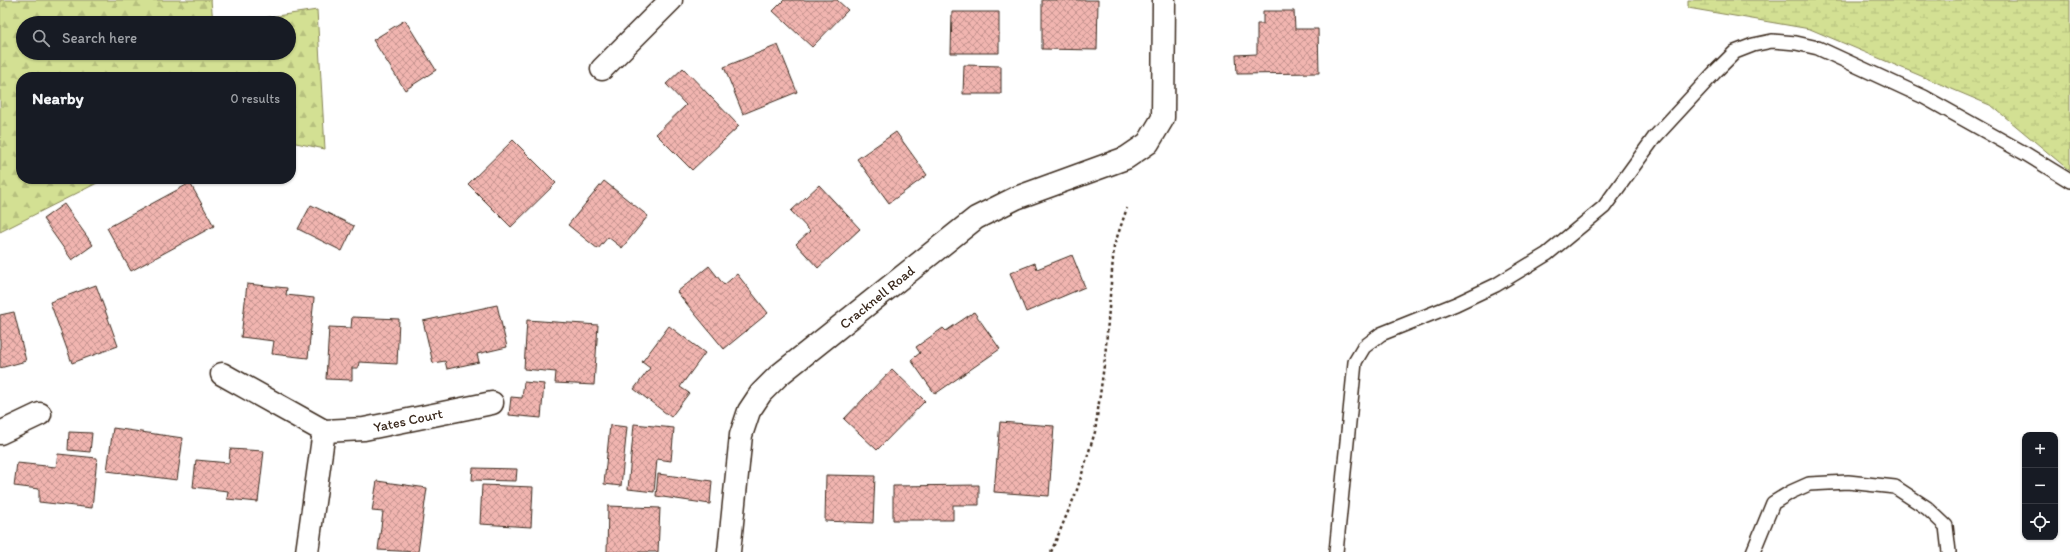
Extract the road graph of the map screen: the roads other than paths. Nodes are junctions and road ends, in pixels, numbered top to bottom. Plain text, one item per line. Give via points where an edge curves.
1 (670, 0) edge
2 (1164, 0) edge
3 (602, 69) dead end
4 (2070, 182) edge
5 (222, 374) dead end
6 (492, 403) dead end
7 (40, 414) dead end
8 (324, 431) junction
9 (0, 433) edge
10 (307, 552) edge
11 (729, 552) edge
12 (1336, 552) edge
13 (1753, 552) edge
14 (1949, 552) edge

1 - 3 street
2 - 11 street, Cracknell Road via 1163,118 1148,143 1126,158 1016,198 976,218 779,375 761,393 749,411 741,436
4 - 12 lane via 2026,154 1924,97 1818,48 1772,41 1735,52 1654,138 1604,207 1547,254 1496,286 1381,334 1364,347 1355,362
5 - 8 street
6 - 8 street, Yates Court via 364,429
7 - 9 street
8 - 10 street
13 - 14 lane via 1773,503 1809,484 1848,482 1896,487 1927,508 1946,526

